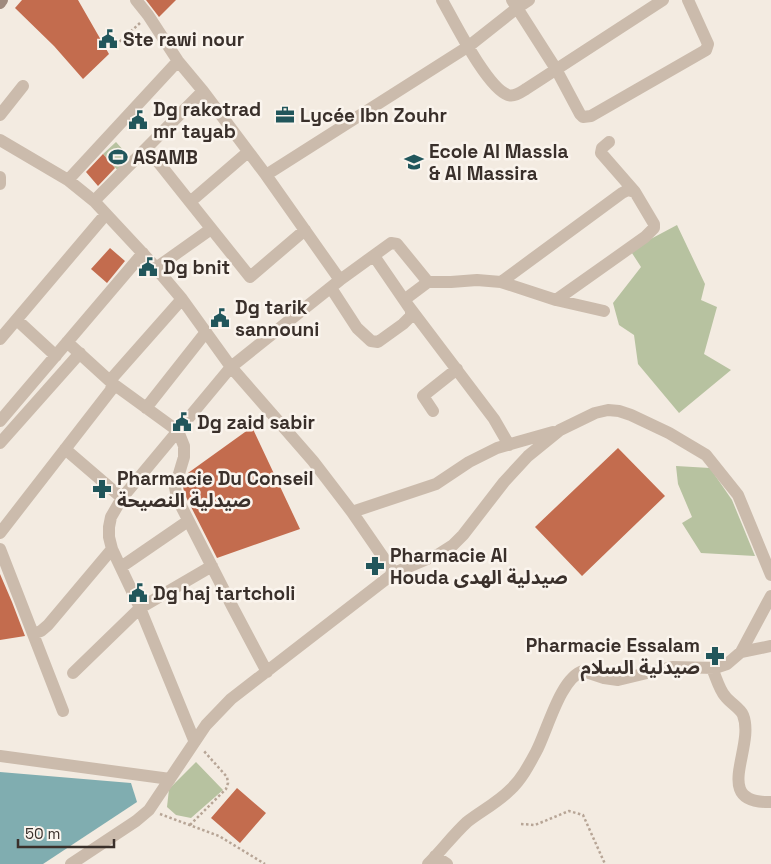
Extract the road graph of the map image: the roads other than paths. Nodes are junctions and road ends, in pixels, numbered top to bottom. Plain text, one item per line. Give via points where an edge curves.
1 (136, 0) edge
2 (442, 0) edge
3 (529, 0) edge
4 (663, 0) edge
5 (688, 0) edge
6 (514, 4) edge
7 (469, 46) junction
8 (178, 61) junction
9 (556, 69) junction
10 (23, 86) dead end
11 (203, 91) junction
12 (0, 115) edge
13 (0, 140) edge
14 (609, 142) dead end
15 (147, 148) junction
16 (248, 152) junction
17 (266, 175) junction
18 (0, 177) edge
19 (68, 180) junction
20 (0, 184) edge
21 (635, 192) junction
22 (94, 201) junction
23 (190, 202) junction
24 (106, 214) junction
25 (211, 229) junction
26 (305, 230) junction
27 (143, 253) junction
28 (374, 256) junction
29 (156, 268) junction
30 (428, 282) junction
31 (501, 282) junction
32 (335, 284) junction
33 (182, 299) junction
34 (404, 300) junction
35 (556, 300) junction
36 (604, 311) dead end
37 (16, 320) junction
38 (206, 332) junction
39 (0, 339) edge
40 (68, 342) junction
41 (80, 353) junction
42 (56, 356) junction
43 (231, 367) junction
44 (457, 369) junction
45 (112, 383) junction
46 (146, 408) junction
47 (432, 411) dead end
48 (0, 421) edge
49 (560, 430) junction
50 (178, 431) junction
51 (0, 443) edge
52 (509, 445) junction
53 (65, 449) junction
54 (122, 498) junction
55 (352, 512) junction
56 (188, 521) junction
57 (0, 533) edge
58 (112, 549) junction
59 (0, 550) edge
60 (212, 566) junction
61 (121, 567) junction
62 (394, 573) junction
63 (771, 576) edge
64 (771, 596) edge
65 (140, 608) junction
66 (33, 634) junction
67 (771, 646) edge
68 (741, 652) junction
69 (712, 668) junction
70 (267, 672) junction
71 (73, 674) dead end
72 (63, 711) dead end
73 (194, 740) junction
74 (0, 756) edge
75 (170, 779) junction
76 (771, 802) edge
77 (432, 860) edge
78 (71, 864) edge
79 (447, 864) edge

1 - 8 street
2 - 7 street
3 - 6 street
4 - 9 street
5 - 9 street via 708,44 706,50 591,116 580,114
6 - 7 street
6 - 9 street
7 - 9 street via 485,74 508,95 520,93
7 - 17 street
8 - 11 street
8 - 19 street
10 - 12 street
11 - 15 street
11 - 16 street
13 - 19 street
14 - 21 street via 601,153
15 - 22 street
15 - 23 street
16 - 17 street
16 - 23 street
17 - 26 street
18 - 20 street
19 - 22 street
21 - 31 street via 622,193
21 - 35 street via 654,228
22 - 24 street
23 - 25 street
24 - 27 street
24 - 37 street
25 - 26 street via 250,277
25 - 29 street
26 - 32 street
27 - 29 street
27 - 40 street
28 - 30 street via 391,243 397,244
28 - 32 street
28 - 34 street
29 - 33 street
30 - 31 street
30 - 34 street
31 - 35 street
32 - 34 street via 357,328 374,343 410,319 412,313
32 - 43 street
33 - 38 street
33 - 45 street via 113,377
34 - 44 street
35 - 36 street
37 - 39 street
37 - 42 street
38 - 43 street
38 - 46 street
40 - 41 street
40 - 42 street
41 - 45 street
41 - 51 street
42 - 48 street
43 - 50 street
43 - 55 street via 284,426
44 - 47 street via 423,396
44 - 52 street
45 - 46 street
45 - 53 street via 111,390
46 - 50 street
49 - 52 street
49 - 62 street via 528,456 504,482 453,546
49 - 63 street via 596,413 618,411 669,433 706,455 738,494
50 - 54 street
50 - 56 street via 184,457 175,487
52 - 55 street via 482,454 436,484
53 - 54 street
53 - 57 street
54 - 58 street via 109,527
55 - 62 street
56 - 60 street
56 - 61 street
58 - 61 street
58 - 66 street via 48,625
59 - 66 street
60 - 65 street
60 - 70 street
61 - 65 street
62 - 70 street
64 - 68 street
65 - 71 street
65 - 73 street
66 - 72 street
67 - 68 street
68 - 69 street via 726,664
69 - 76 street via 723,694 742,713 746,726 738,785 747,798 755,802
69 - 77 street via 672,667 618,680 580,672 561,696 537,750 520,778 510,790 462,827
70 - 73 street via 231,699
73 - 75 street
74 - 75 street
75 - 78 street via 149,810
77 - 79 street

